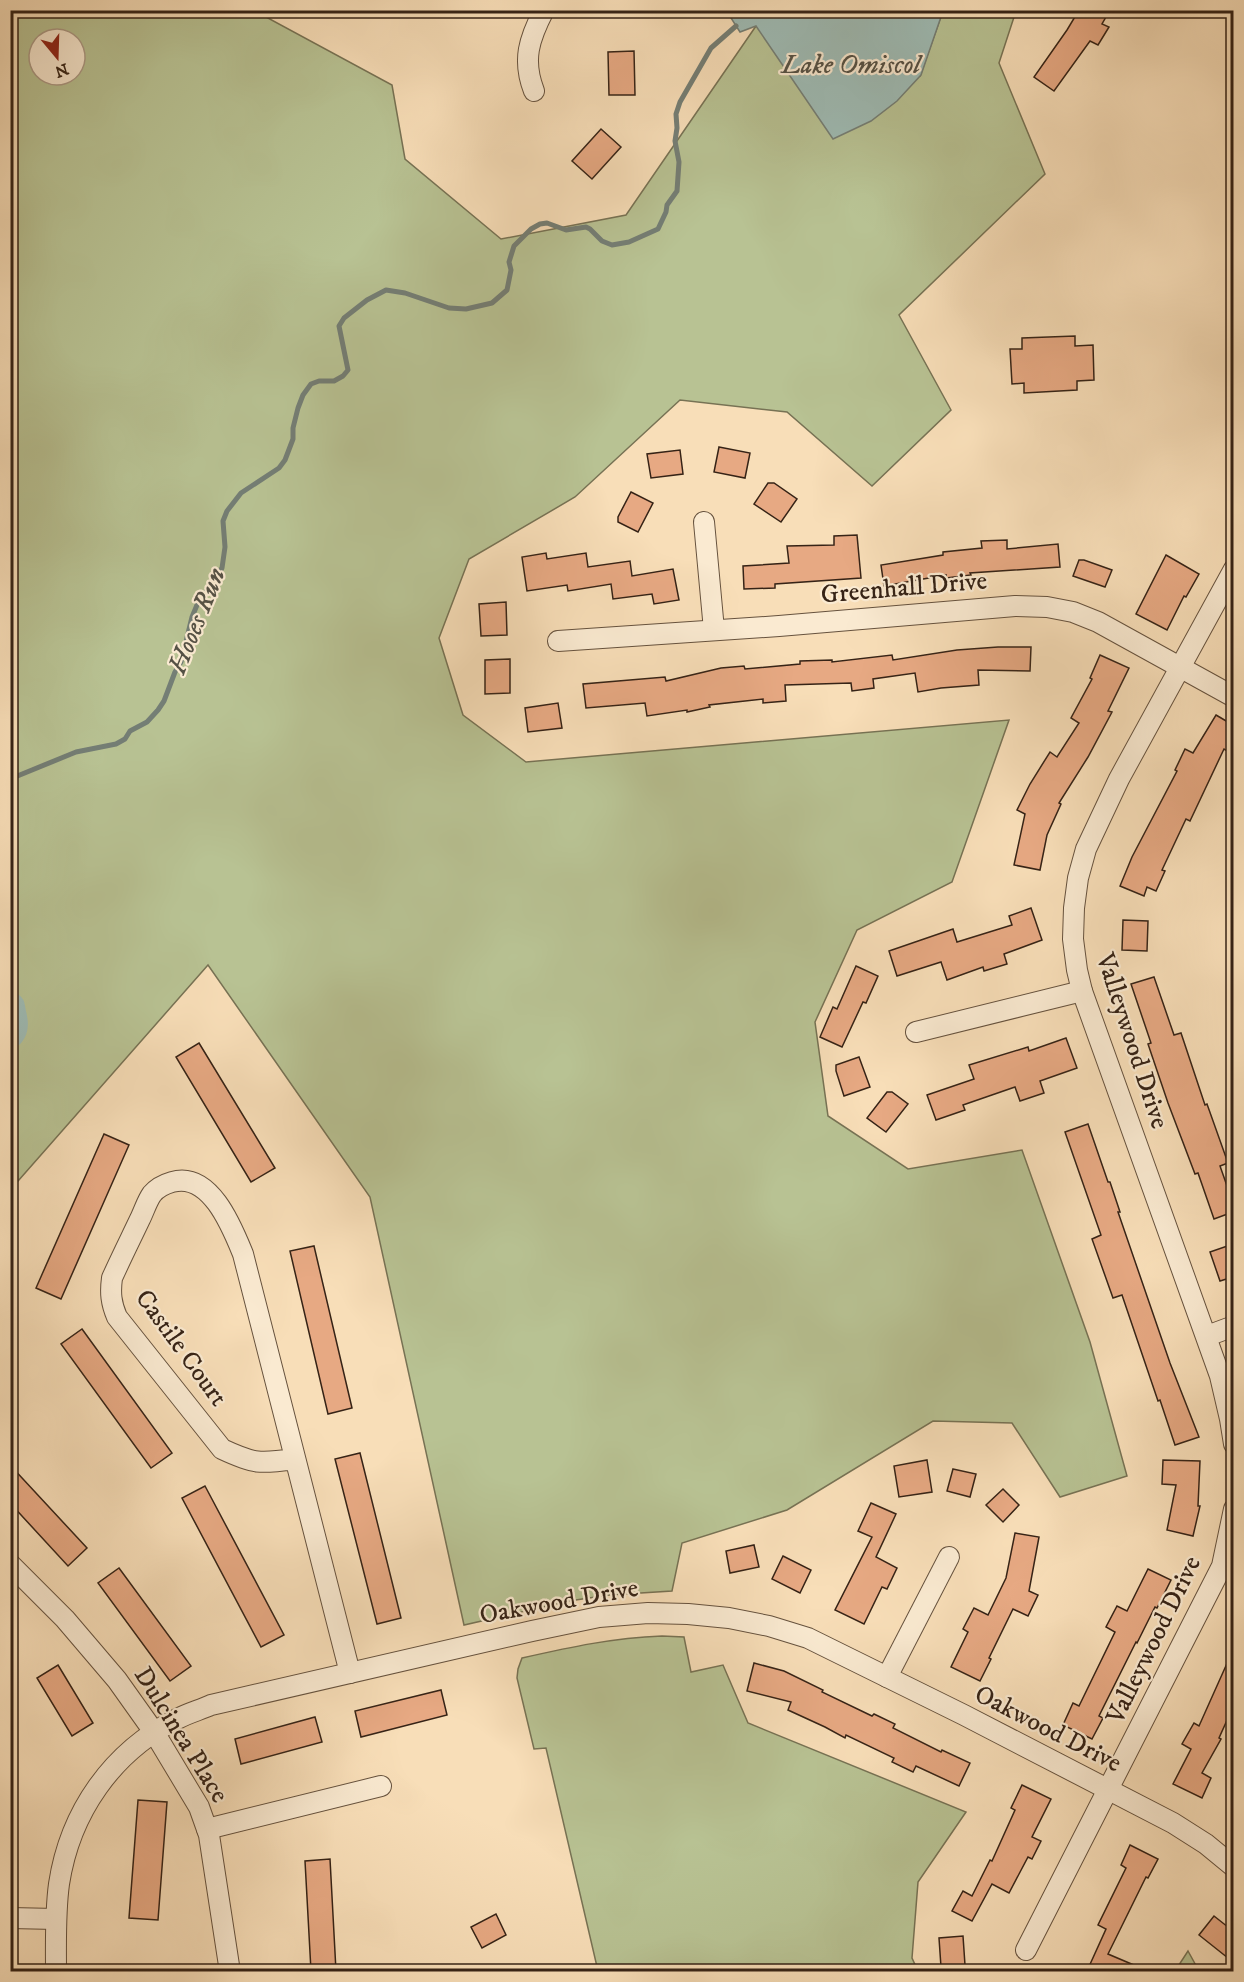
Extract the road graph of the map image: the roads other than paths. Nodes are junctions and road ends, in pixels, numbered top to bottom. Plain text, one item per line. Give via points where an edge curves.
1 (544, 10) edge
2 (534, 92) dead end
3 (704, 522) dead end
4 (1233, 569) edge
5 (714, 630) junction
6 (558, 641) dead end
7 (1180, 668) junction
8 (1233, 697) edge
9 (1082, 991) junction
10 (916, 1032) dead end
11 (1233, 1326) edge
12 (1207, 1336) junction
13 (1233, 1444) edge
14 (294, 1459) junction
15 (1233, 1509) edge
16 (1233, 1518) edge
17 (949, 1557) dead end
18 (10, 1564) edge
19 (350, 1673) junction
20 (888, 1677) junction
21 (154, 1732) junction
22 (381, 1786) dead end
23 (1109, 1790) junction
24 (207, 1829) junction
25 (1233, 1867) edge
26 (10, 1917) edge
27 (56, 1919) junction
28 (1026, 1950) dead end
29 (56, 1971) edge
30 (230, 1971) edge

1 - 2 street via 528,50
3 - 5 street
4 - 7 street, Valleywood Drive
5 - 6 street, Greenhall Drive
5 - 7 street, Greenhall Drive via 1016,606 1047,607 1098,622
7 - 8 street, Greenhall Drive
7 - 9 street, Valleywood Drive via 1086,849 1078,878 1073,939
9 - 10 street
9 - 12 street, Valleywood Drive
11 - 12 street
12 - 13 street, Valleywood Drive via 1228,1408
14 - 14 street, Castile Court via 243,1254 233,1230 202,1185 190,1181 166,1184 152,1195 112,1278 111,1298 117,1317 222,1449 262,1464
14 - 19 street, Castile Court
15 - 16 street, Valleywood Drive
16 - 23 street, Valleywood Drive via 1222,1566
17 - 20 street
18 - 21 street, Dulcinea Place via 80,1636
19 - 20 street, Oakwood Drive via 543,1628 648,1613 729,1618 769,1626 808,1638
19 - 21 street, Oakwood Drive via 211,1705
20 - 23 street, Oakwood Drive
21 - 24 street, Dulcinea Place via 199,1807
21 - 27 street, Oakwood Drive via 118,1761 84,1807 64,1860
22 - 24 street
23 - 25 street, Oakwood Drive via 1173,1823
23 - 28 street, Valleywood Drive
24 - 30 street, Dulcinea Place
26 - 27 street
27 - 29 street, Oakwood Drive

